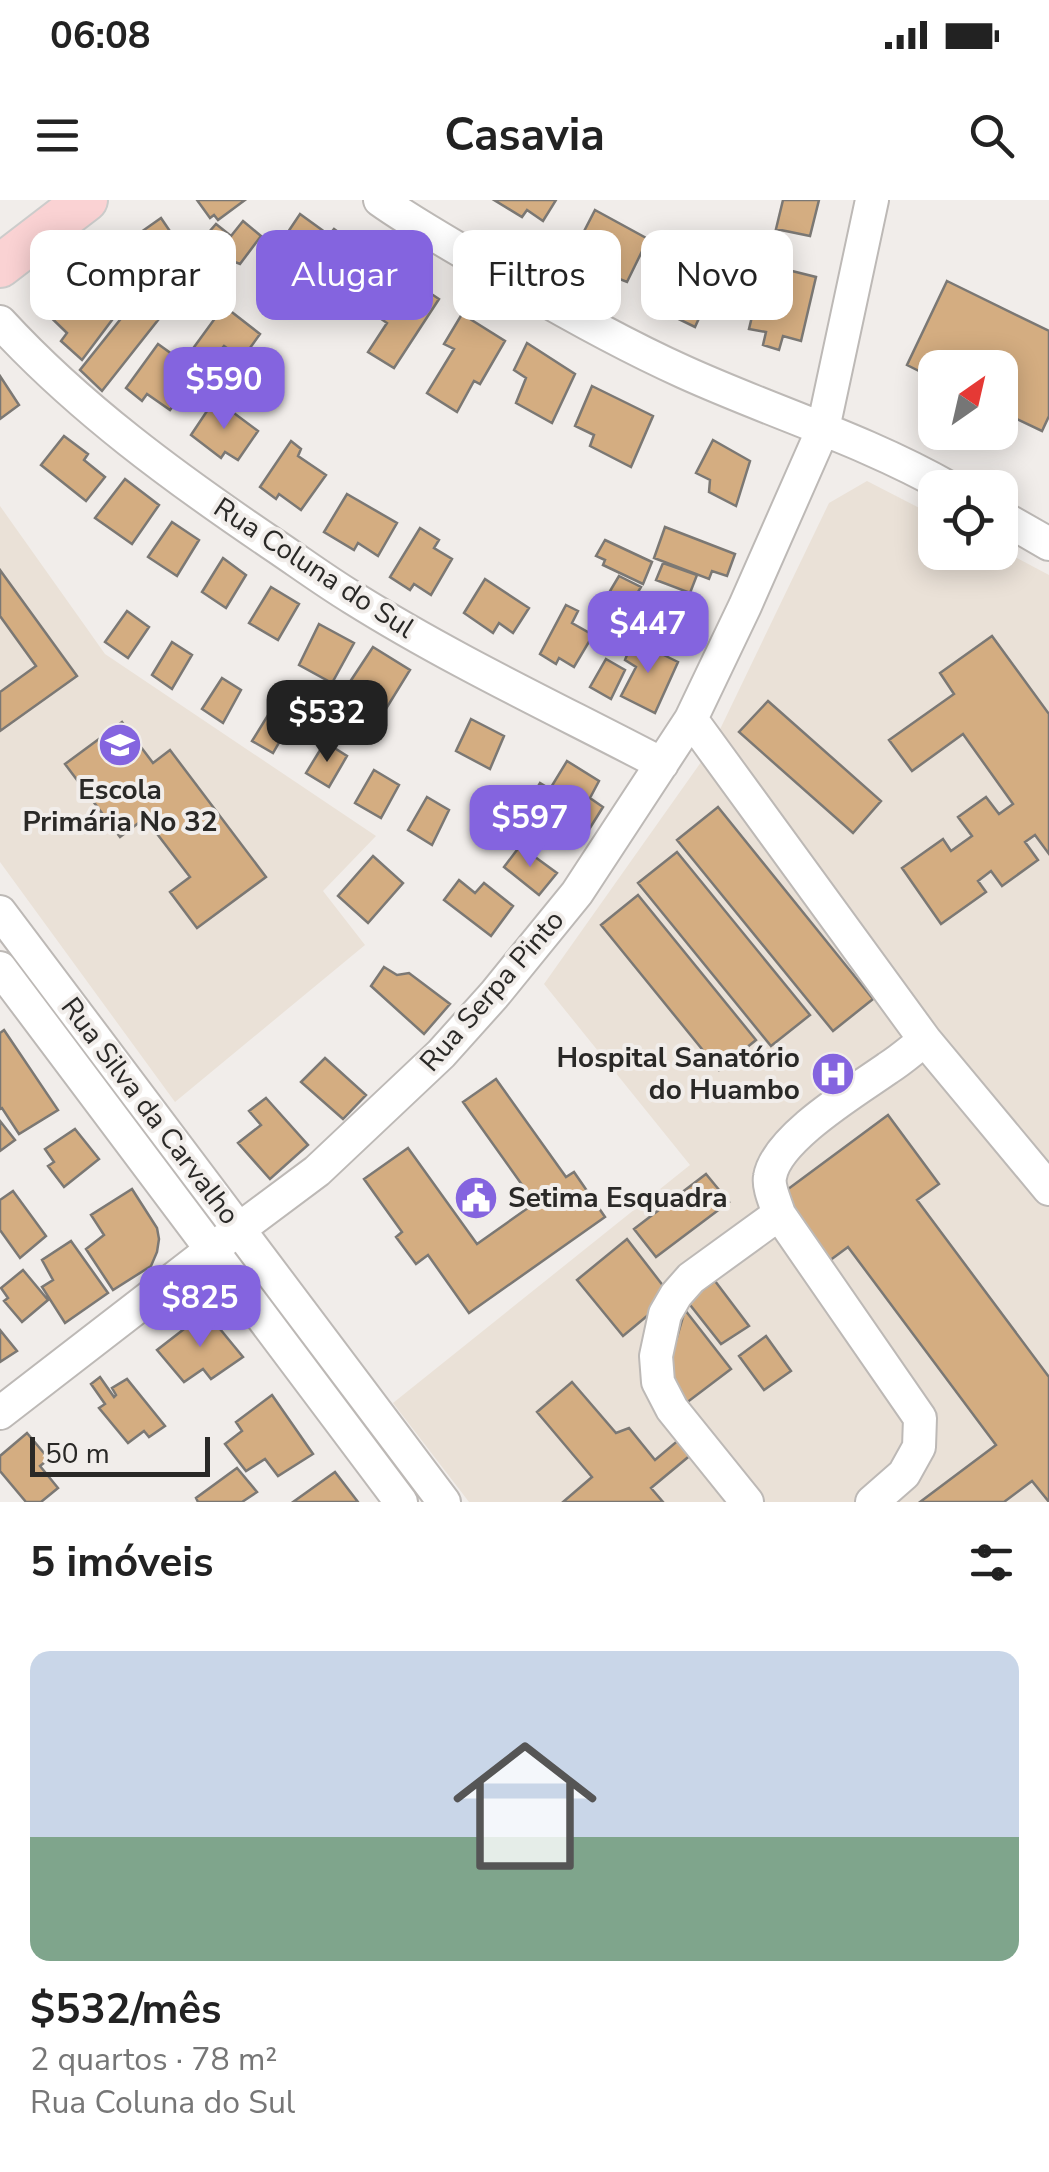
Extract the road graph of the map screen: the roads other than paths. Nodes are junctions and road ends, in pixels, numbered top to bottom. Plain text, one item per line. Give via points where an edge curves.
1 (86, 200) edge
2 (380, 200) edge
3 (872, 200) edge
4 (0, 266) edge
5 (0, 322) edge
6 (823, 428) junction
7 (918, 470) edge
8 (1018, 526) edge
9 (1049, 544) edge
10 (691, 719) junction
11 (662, 764) junction
12 (0, 912) edge
13 (0, 968) edge
14 (926, 1040) junction
15 (104, 1052) junction
16 (78, 1073) junction
17 (1049, 1189) edge
18 (779, 1214) junction
19 (239, 1229) junction
20 (211, 1250) junction
21 (347, 1374) junction
22 (318, 1394) junction
23 (0, 1413) edge
24 (401, 1502) edge
25 (444, 1502) edge
26 (747, 1502) edge
27 (872, 1502) edge

1 - 4 main road
2 - 6 street via 615,340
3 - 6 street, Rua Serpa Pinto
5 - 11 street, Rua Coluna do Sul via 185,484 353,598
6 - 7 street
6 - 10 street, Rua Serpa Pinto
8 - 9 street
10 - 11 street, Rua Serpa Pinto
10 - 14 street
11 - 19 street, Rua Serpa Pinto via 577,894 441,1054 317,1171
12 - 15 street, Rua Silva da Carvalho
13 - 16 street, Rua Silva da Carvalho
14 - 17 street
14 - 18 street via 780,1154 769,1179
15 - 16 street
15 - 19 street, Rua Silva da Carvalho
16 - 20 street, Rua Silva da Carvalho
18 - 26 street via 676,1294 656,1356 658,1382 672,1409
18 - 27 street via 920,1418 912,1460
19 - 20 street, Rua Serpa Pinto
19 - 21 street, Rua Silva da Carvalho
20 - 22 street, Rua Silva da Carvalho
20 - 23 street, Rua Serpa Pinto
21 - 22 street
21 - 25 street, Rua Silva da Carvalho
22 - 24 street, Rua Silva da Carvalho

